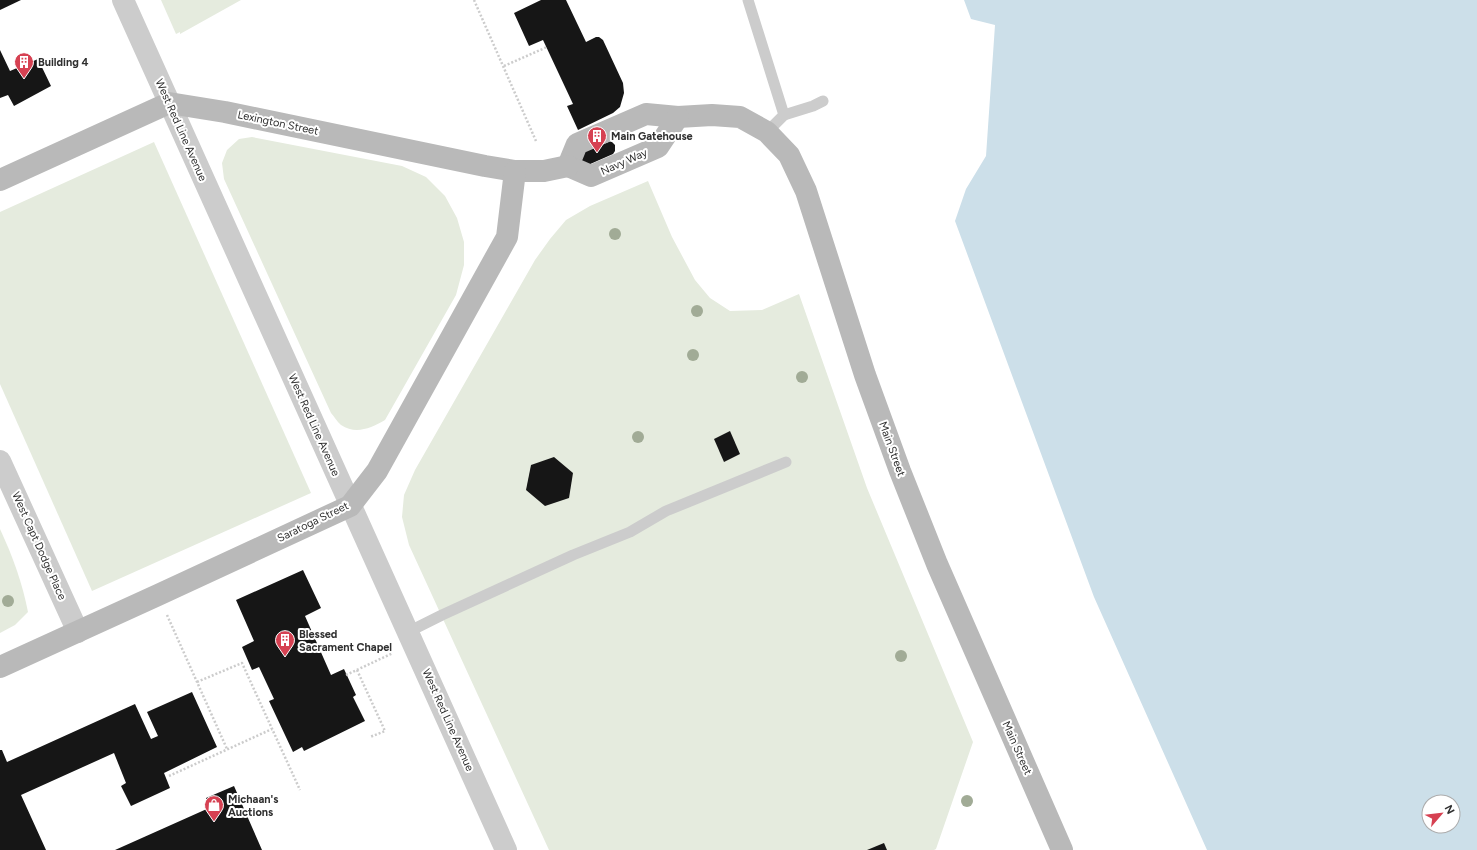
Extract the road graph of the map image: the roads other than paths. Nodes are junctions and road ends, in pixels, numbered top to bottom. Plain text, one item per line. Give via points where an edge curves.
1 (123, 0) edge
2 (748, 0) edge
3 (823, 101) dead end
4 (169, 103) junction
5 (784, 115) junction
6 (678, 117) junction
7 (767, 132) junction
8 (568, 166) junction
9 (516, 171) junction
10 (0, 180) edge
11 (0, 461) edge
12 (786, 462) dead end
13 (350, 506) junction
14 (78, 632) junction
15 (411, 638) junction
16 (0, 667) edge
17 (506, 850) edge
18 (1062, 850) edge

1 - 4 street, West Red Line Avenue
2 - 5 lane
3 - 5 lane
4 - 9 street, Lexington Street
4 - 10 street
4 - 13 street, West Red Line Avenue
5 - 7 lane
6 - 7 street, Main Street via 740,117
6 - 8 street via 646,114 577,144
6 - 8 street, Navy Way via 658,147 591,176
7 - 18 street, Main Street via 789,155 806,190 865,375 900,471 952,601
8 - 9 street, Lexington Street via 544,171
9 - 13 street, Saratoga Street via 507,237 377,471
11 - 14 street, West Capt Dodge Place
12 - 15 lane via 666,511 630,532 442,615
13 - 14 street, Saratoga Street
13 - 15 street, West Red Line Avenue
14 - 16 street, Saratoga Street
15 - 17 street, West Red Line Avenue

